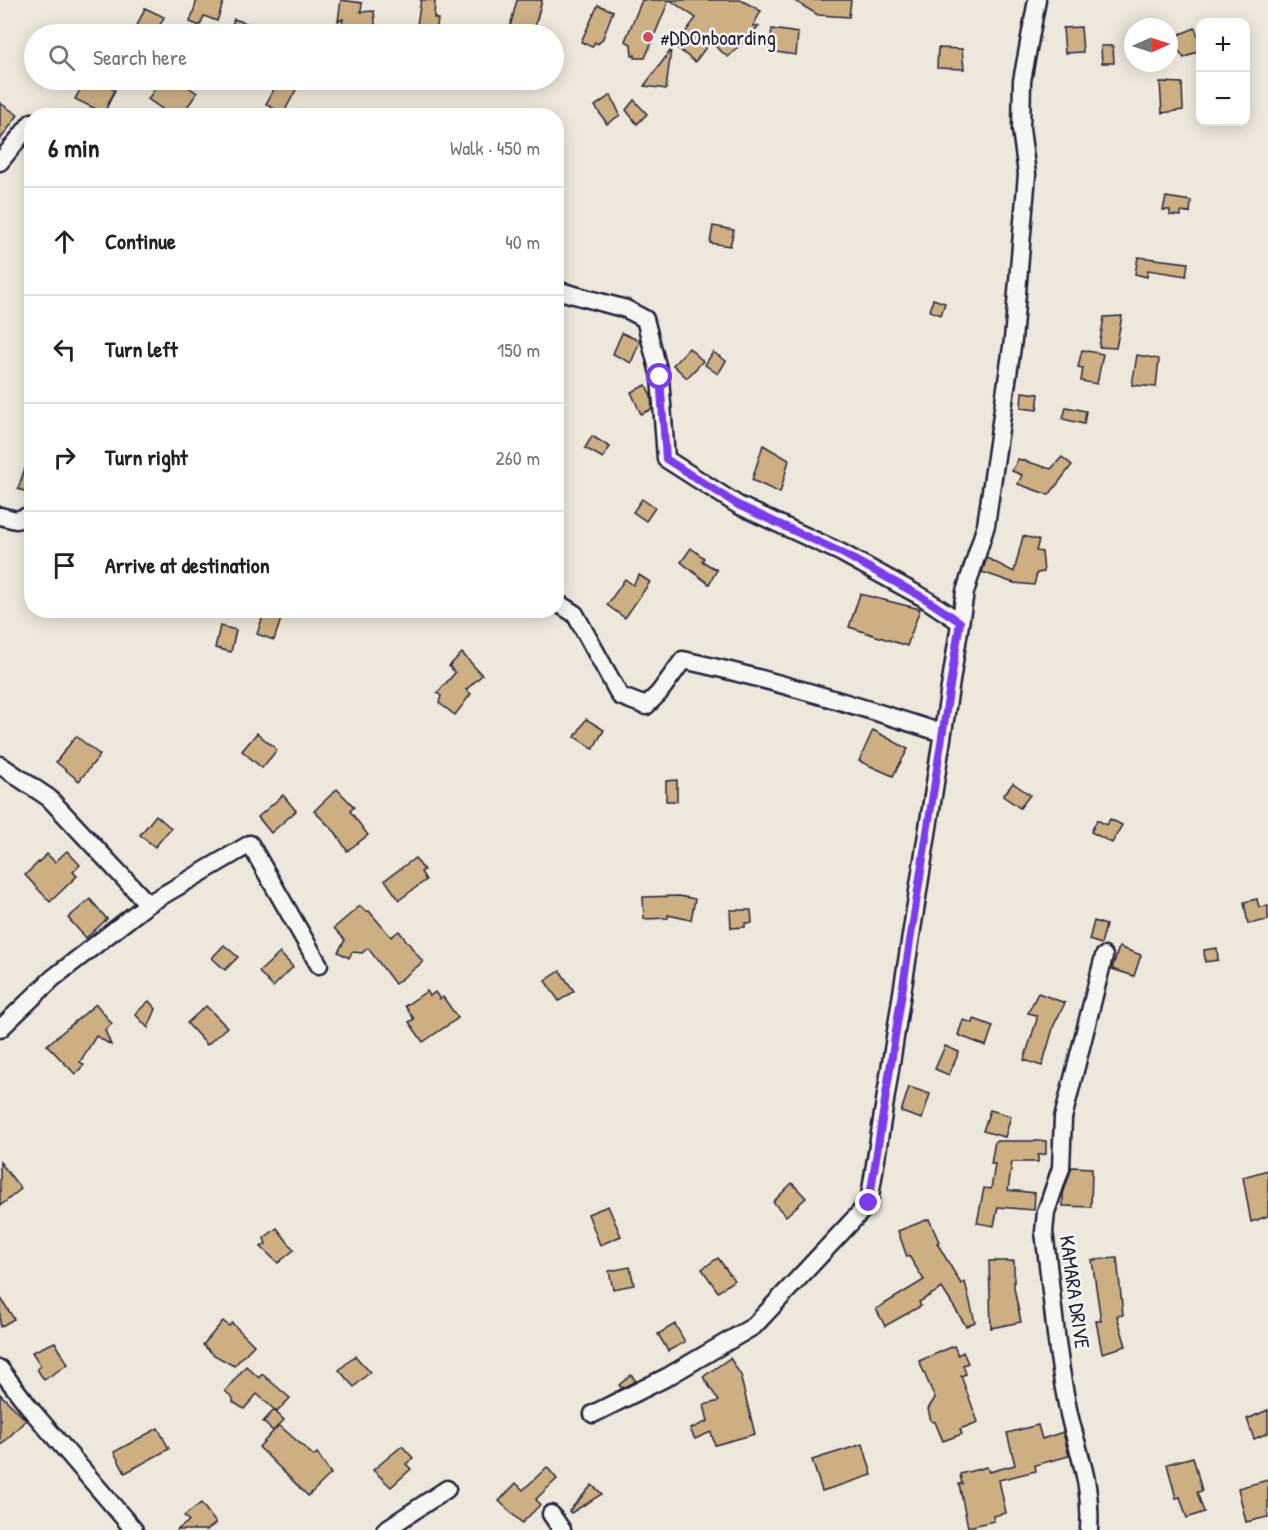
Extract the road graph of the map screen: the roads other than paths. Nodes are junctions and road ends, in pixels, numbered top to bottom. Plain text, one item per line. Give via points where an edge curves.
1 (1037, 0) edge
2 (24, 132) edge
3 (0, 162) edge
4 (564, 292) edge
5 (0, 516) edge
6 (24, 518) edge
7 (564, 607) edge
8 (960, 622) junction
9 (942, 734) junction
10 (0, 765) edge
11 (148, 904) junction
12 (1104, 956) dead end
13 (319, 965) dead end
14 (0, 1029) edge
15 (0, 1369) edge
16 (593, 1414) dead end
17 (447, 1489) dead end
18 (551, 1514) dead end
19 (134, 1530) edge
20 (385, 1530) edge
21 (562, 1530) edge
22 (1089, 1530) edge

1 - 8 street via 1023,81 1021,129 1027,174 1013,340 986,525
2 - 3 street
4 - 8 street via 626,309 645,319 660,377 666,459 738,505 840,552
5 - 6 street
7 - 9 street via 575,615 620,696 646,706 682,660 829,697
8 - 9 street
9 - 16 street via 869,1203 754,1326 668,1377
10 - 11 street via 49,798
11 - 13 street via 250,844
11 - 14 street via 53,978
12 - 22 street, KAMARA DRIVE via 1064,1118 1061,1168 1046,1212 1044,1232 1069,1413 1088,1478
15 - 19 street
17 - 20 street
18 - 21 street

